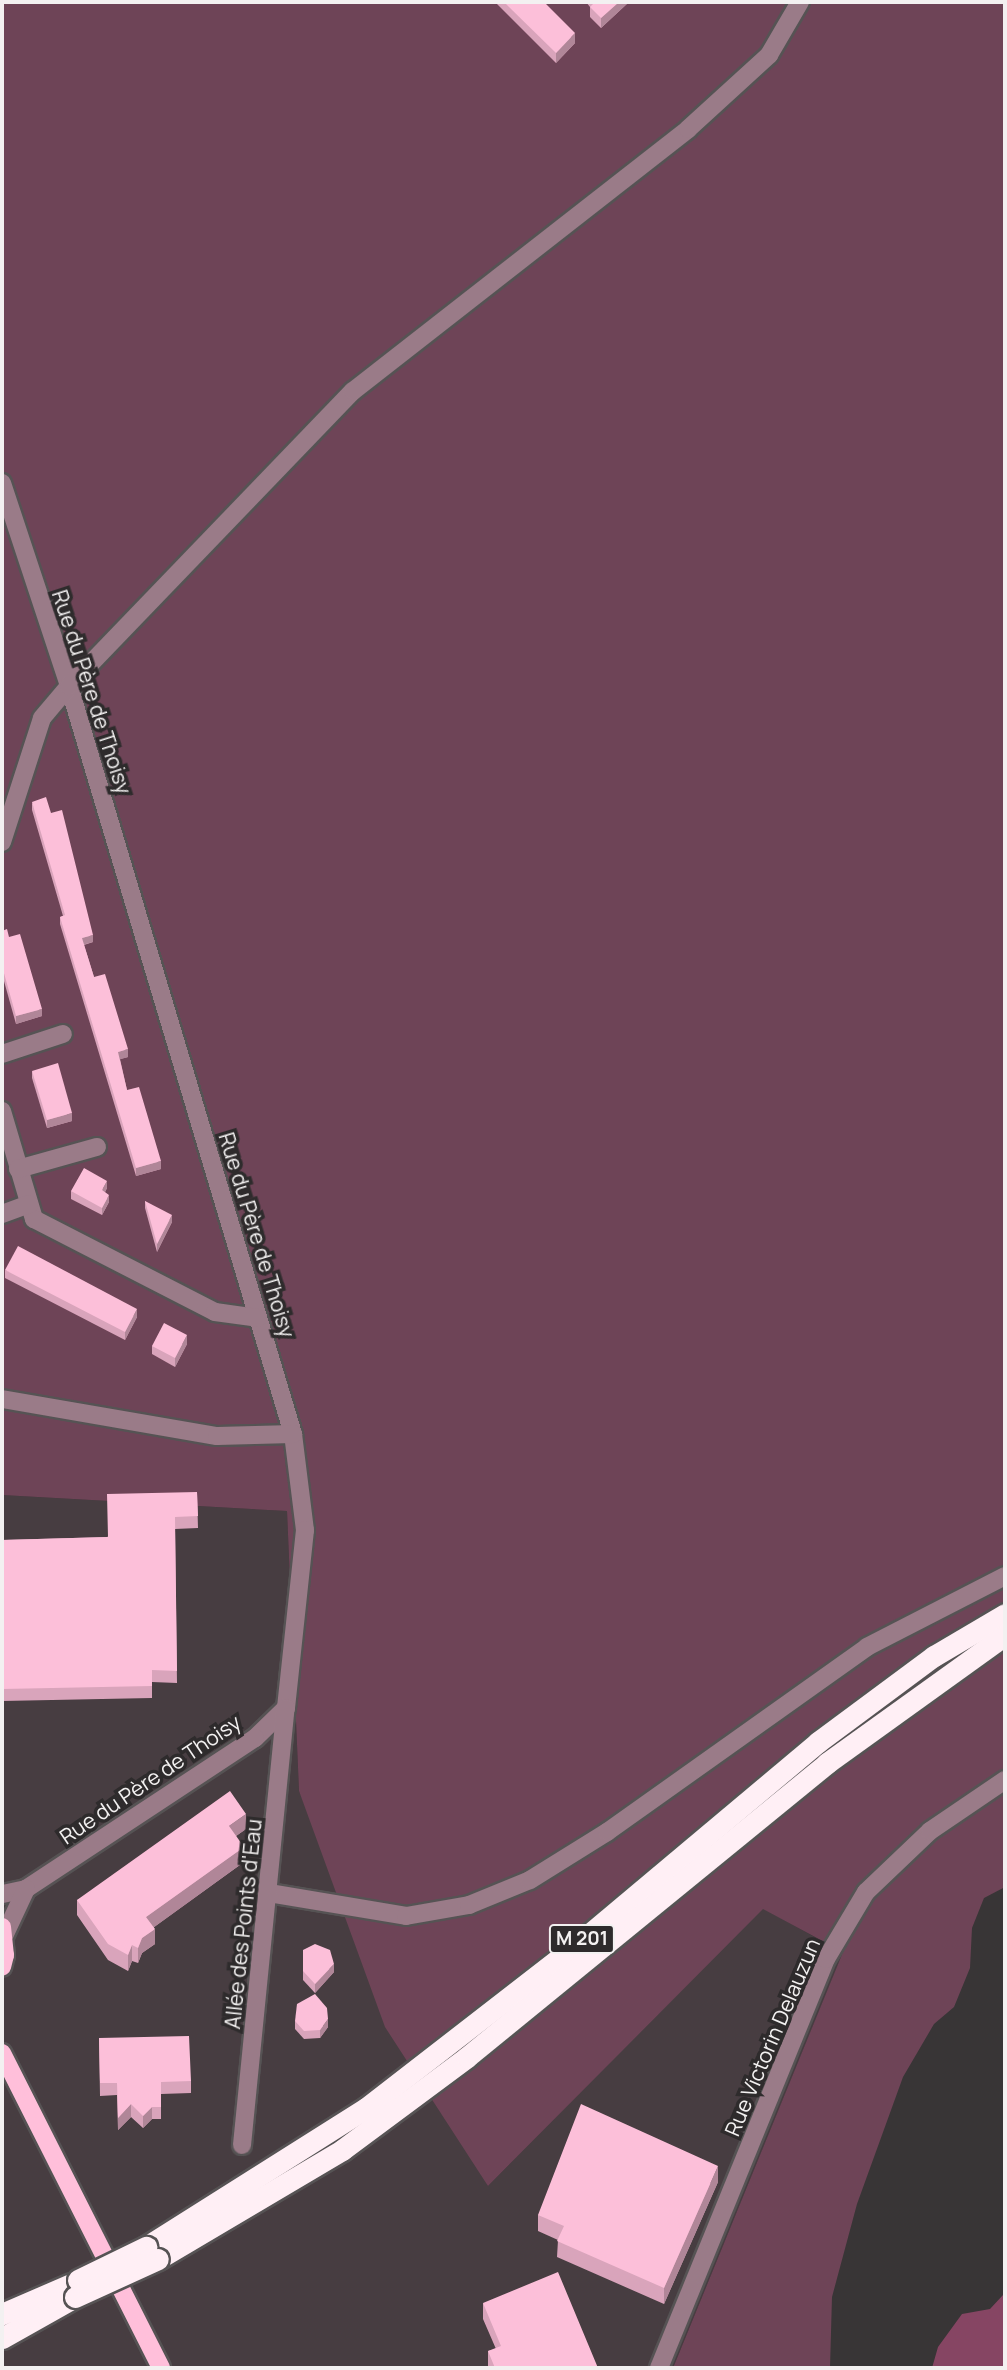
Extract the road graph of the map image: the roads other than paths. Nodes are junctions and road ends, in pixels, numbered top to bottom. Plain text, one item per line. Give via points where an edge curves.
1 (800, 2) edge
2 (2, 483) edge
3 (69, 686) junction
4 (2, 842) edge
5 (63, 1034) dead end
6 (2, 1054) edge
7 (2, 1111) edge
8 (97, 1147) dead end
9 (18, 1169) junction
10 (29, 1205) junction
11 (2, 1213) edge
12 (258, 1318) junction
13 (2, 1399) edge
14 (293, 1434) junction
15 (1005, 1576) edge
16 (1005, 1614) edge
17 (1005, 1635) edge
18 (286, 1708) junction
19 (1005, 1780) edge
20 (26, 1889) junction
21 (270, 1893) junction
22 (2, 1894) edge
23 (3, 1930) edge
24 (2, 1968) edge
25 (2, 2053) edge
26 (242, 2145) dead end
27 (152, 2253) junction
28 (73, 2290) junction
29 (2, 2313) edge
30 (2, 2325) edge
31 (2, 2338) edge
32 (161, 2368) edge
33 (659, 2368) edge

1 - 3 street via 769,55 688,129 353,391
2 - 3 street, Rue du Père de Thoisy
3 - 4 street via 41,718
3 - 12 street, Rue du Père de Thoisy
5 - 6 street
7 - 9 street
8 - 9 street
9 - 10 street
10 - 11 street
10 - 12 street via 34,1219 215,1312
12 - 14 street, Rue du Père de Thoisy
13 - 14 street via 217,1436
14 - 18 street, Rue du Père de Thoisy via 305,1530
15 - 21 street via 867,1647 607,1832 530,1880 469,1905 416,1916
16 - 27 highway, M 201 via 934,1656 818,1742 575,1946 366,2108
17 - 27 highway, M 201 via 827,1763 467,2057 342,2150
18 - 20 street, Rue du Père de Thoisy via 255,1738
18 - 21 street, Allée des Points d'Eau
19 - 33 street, Rue Victorin Delauzun via 930,1831 866,1892 826,1959
20 - 22 street, Rue du Père de Thoisy
20 - 23 street
21 - 26 street, Allée des Points d'Eau
23 - 24 main road
25 - 32 main road
27 - 28 highway, M 201, bridge
28 - 29 highway, M 201
28 - 30 highway, M 201
28 - 31 highway

